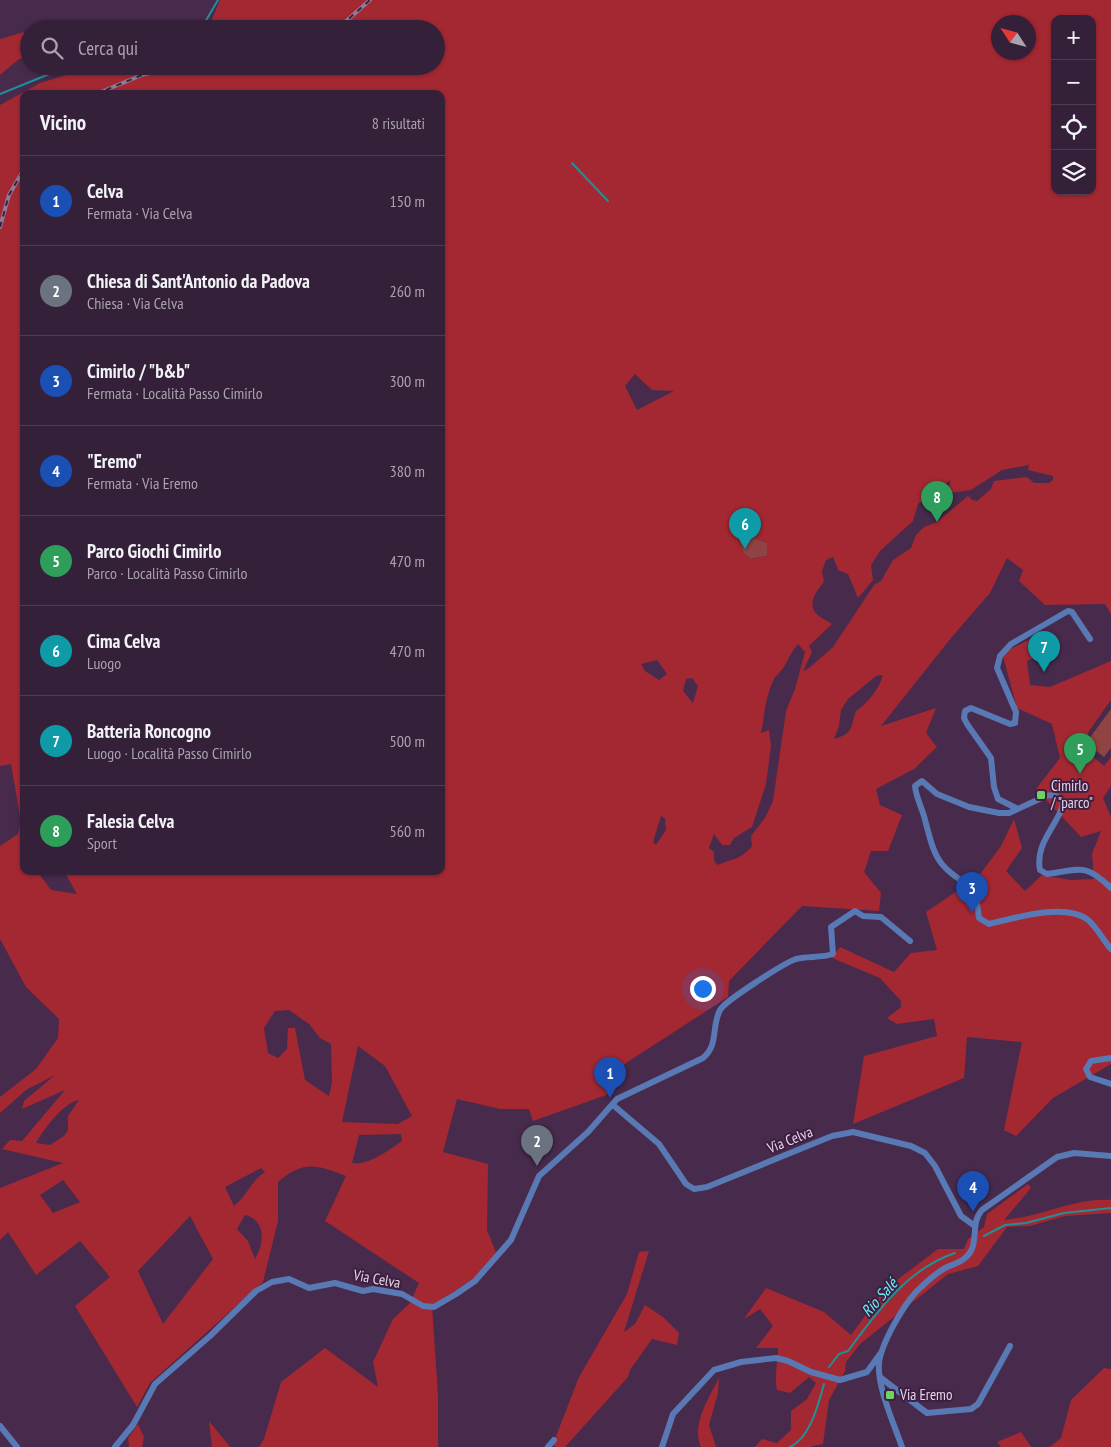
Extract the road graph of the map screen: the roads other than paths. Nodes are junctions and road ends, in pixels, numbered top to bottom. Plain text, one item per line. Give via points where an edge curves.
1 (1090, 639) dead end
2 (1016, 808) junction
3 (1111, 888) edge
4 (910, 941) dead end
5 (1111, 949) edge
6 (1111, 1058) edge
7 (1111, 1084) edge
8 (613, 1105) junction
9 (1111, 1156) edge
10 (975, 1226) junction
11 (1010, 1346) dead end
12 (885, 1347) junction
13 (881, 1378) junction
14 (0, 1426) edge
15 (554, 1440) dead end
16 (17, 1447) edge
17 (115, 1447) edge
18 (548, 1447) edge
19 (662, 1447) edge
20 (902, 1447) edge

1 - 2 street via 1074,614 1068,611 1011,644 1000,656 998,668 1016,712 1015,723 1010,724 971,708 965,711 967,724 991,758 998,799
2 - 3 street via 1052,794 1058,797 1063,802 1062,808 1045,838 1038,862 1040,870 1047,874 1078,868 1088,871
2 - 5 street via 1009,813 999,813 969,807 937,794 922,781 915,786 938,861 948,873 975,889 979,918 989,924 1028,913 1079,915 1095,927
4 - 8 street, Via Celva via 881,917 863,916 855,911 831,928 833,954 796,959 734,996 722,1006 715,1019 710,1052 617,1099
6 - 7 street via 1091,1061 1086,1069 1090,1077
8 - 10 street, Via Celva via 659,1144 686,1184 694,1189 707,1187 832,1136 853,1132 911,1146 925,1153 961,1216
8 - 17 street, Via Celva via 539,1176 511,1240 475,1280 434,1307 423,1306 402,1294 373,1289 363,1291 335,1283 309,1288 289,1279 272,1282 256,1291 155,1384 133,1424
9 - 10 street via 1074,1153 1057,1158 982,1210 976,1217
10 - 12 street via 974,1248 965,1259 944,1269 916,1292 902,1311
11 - 13 street via 978,1404 971,1409 927,1413
12 - 13 street via 879,1362
12 - 19 street via 867,1372 840,1380 776,1358 741,1362 714,1370 674,1414
13 - 20 street
14 - 16 street
15 - 18 street

